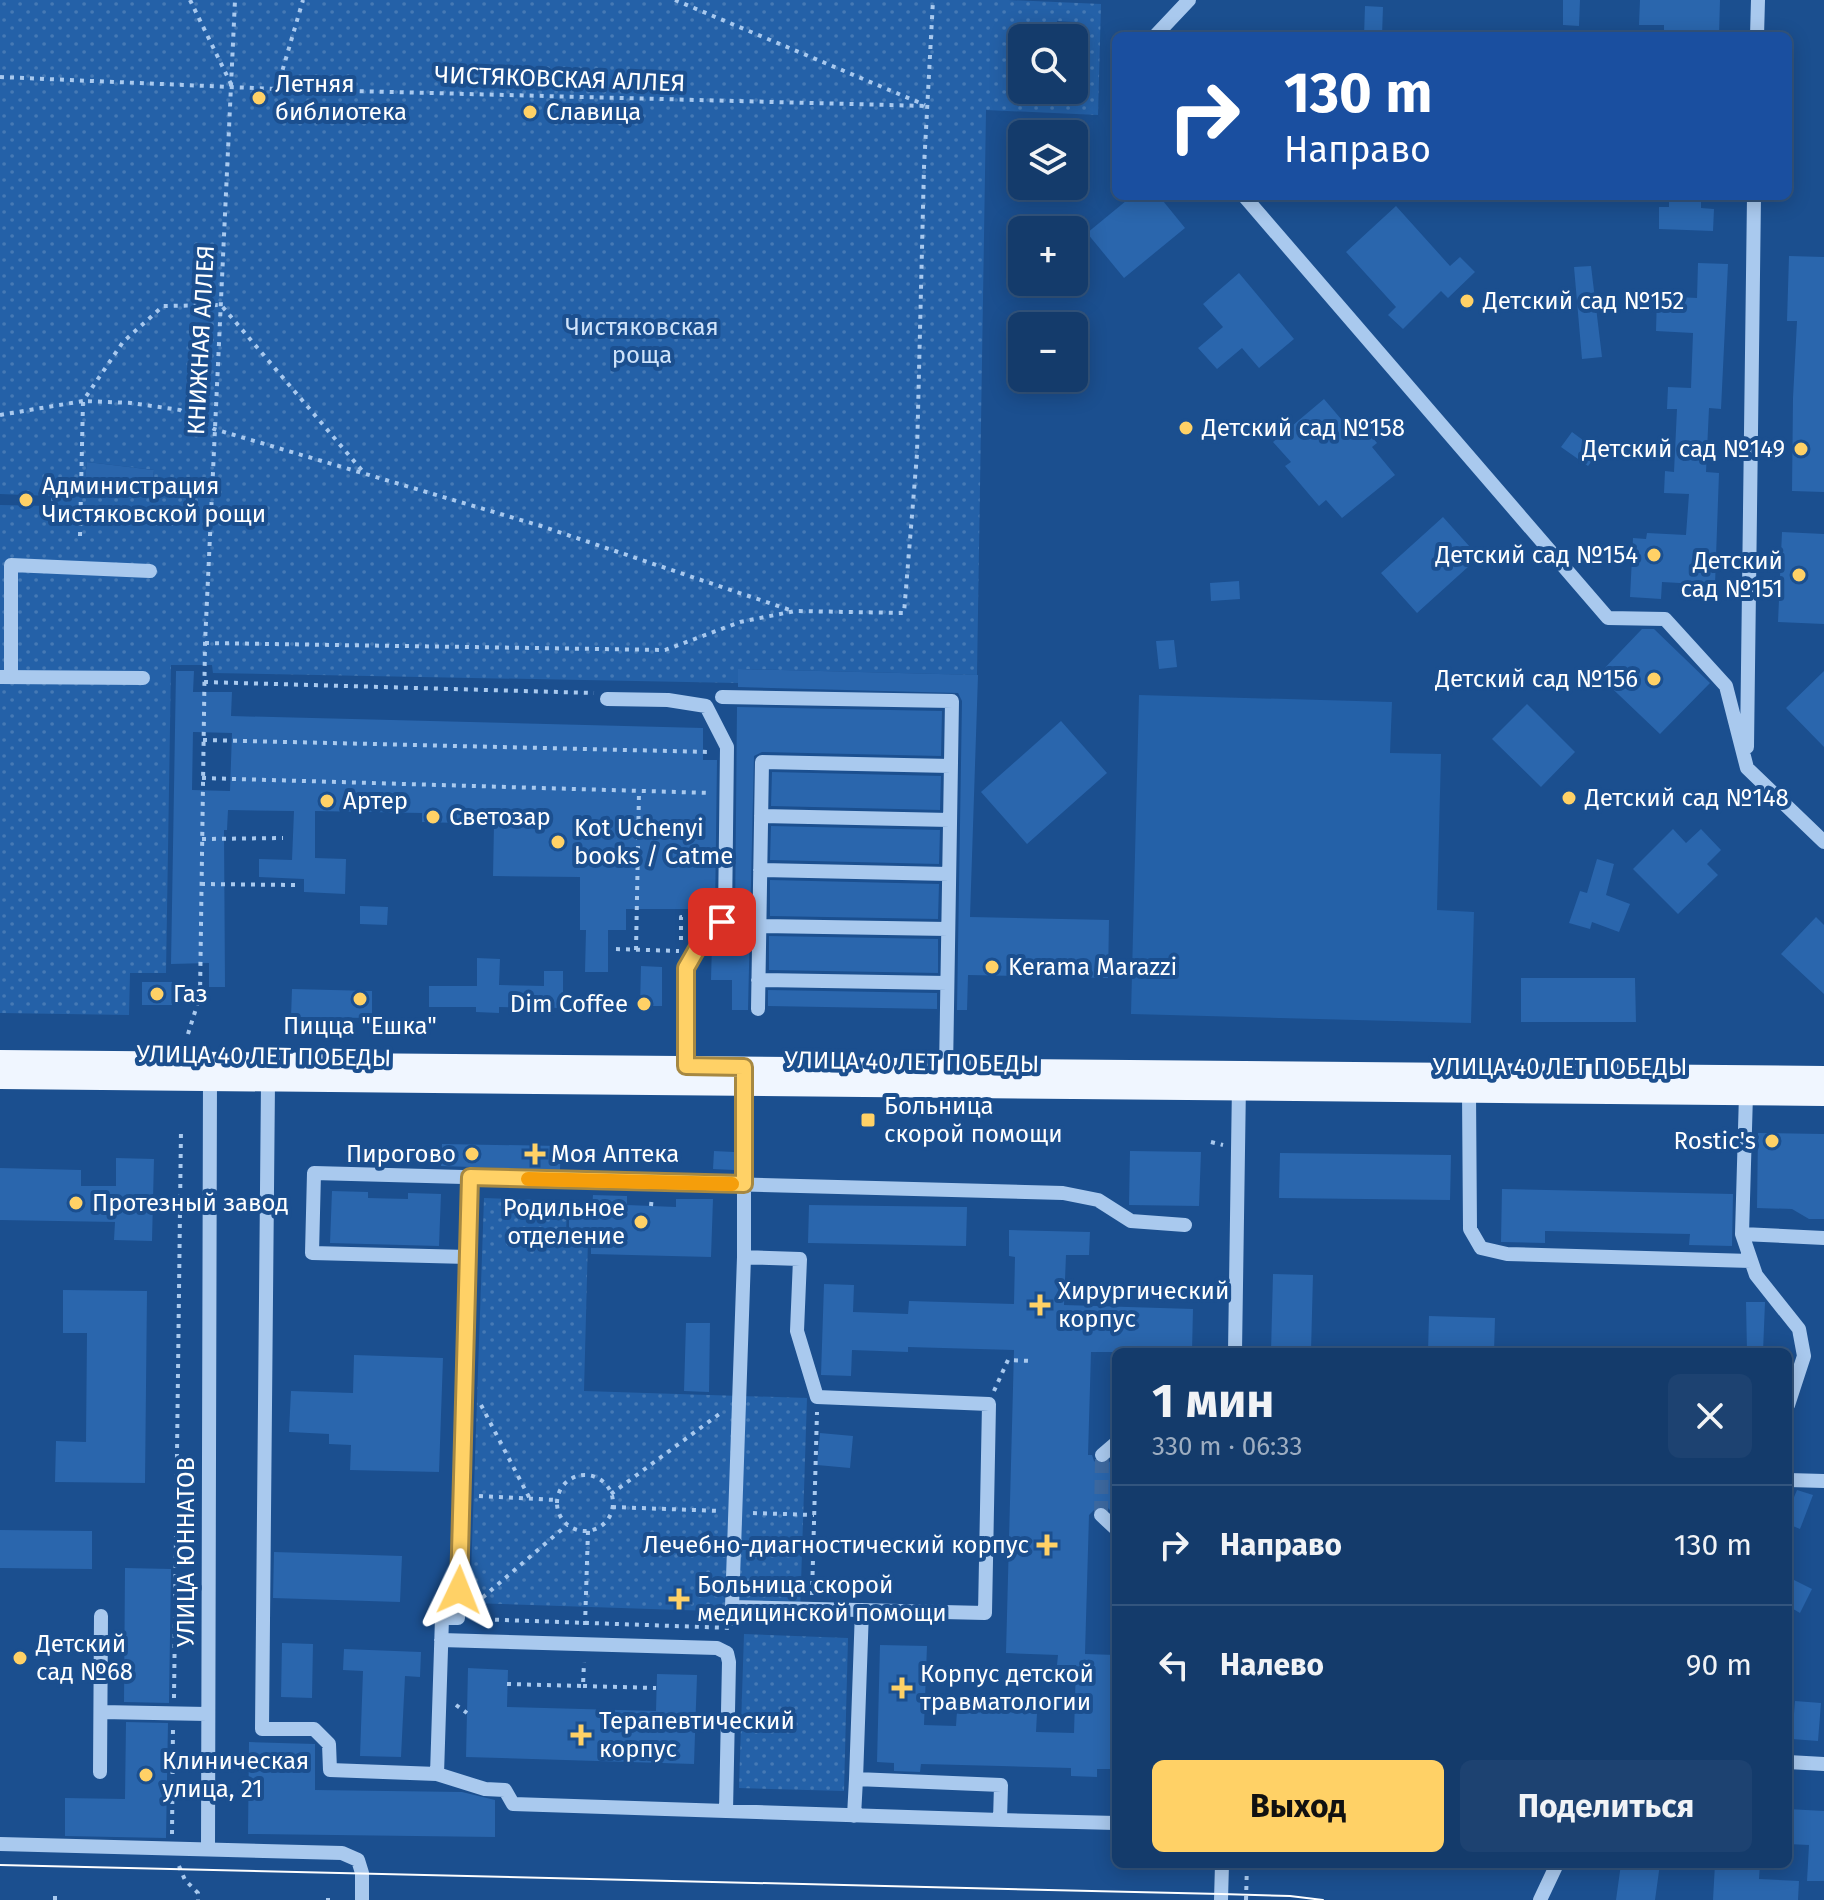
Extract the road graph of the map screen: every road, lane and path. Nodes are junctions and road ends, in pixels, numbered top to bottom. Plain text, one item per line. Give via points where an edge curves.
1 (190, 0) edge
2 (235, 0) edge
3 (303, 0) edge
4 (675, 0) edge
5 (933, 0) edge
6 (1189, 0) edge
7 (1758, 0) edge
8 (1159, 32) edge
9 (1757, 32) edge
10 (0, 77) edge
11 (233, 87) junction
12 (277, 89) junction
13 (927, 106) junction
14 (1247, 200) edge
15 (1754, 200) edge
16 (221, 305) junction
17 (83, 401) junction
18 (0, 415) edge
19 (214, 429) junction
20 (366, 474) junction
21 (80, 536) dead end
22 (150, 571) dead end
23 (795, 611) junction
24 (205, 643) junction
25 (6, 677) edge
26 (143, 678) dead end
27 (204, 682) junction
28 (602, 696) joint
29 (722, 697) dead end
30 (203, 740) junction
31 (722, 753) dead end
32 (951, 766) junction
33 (1747, 768) junction
34 (202, 778) junction
35 (639, 792) junction
36 (722, 794) dead end
37 (761, 816) junction
38 (950, 820) junction
39 (283, 838) dead end
40 (202, 839) junction
41 (1824, 842) edge
42 (760, 870) junction
43 (949, 874) junction
44 (201, 884) junction
45 (295, 885) dead end
46 (759, 926) junction
47 (948, 929) junction
48 (616, 949) dead end
49 (636, 950) junction
50 (681, 951) dead end
51 (758, 980) junction
52 (947, 983) junction
53 (758, 1009) dead end
54 (188, 1034) dead end
55 (0, 1060) edge
56 (686, 1066) junction
57 (946, 1070) junction
58 (1239, 1071) junction
59 (210, 1072) junction
60 (744, 1076) junction
61 (1824, 1076) edge
62 (0, 1079) edge
63 (268, 1082) junction
64 (1239, 1092) junction
65 (1469, 1093) junction
66 (1746, 1094) junction
67 (1824, 1096) edge
68 (181, 1129) dead end
69 (470, 1177) junction
70 (744, 1184) junction
71 (1185, 1225) dead end
72 (1742, 1234) junction
73 (1824, 1238) edge
74 (468, 1257) junction
75 (744, 1257) junction
76 (1751, 1261) junction
77 (1235, 1348) edge
78 (1032, 1361) dead end
79 (464, 1374) junction
80 (1792, 1393) edge
81 (817, 1397) junction
82 (740, 1399) junction
83 (989, 1404) junction
84 (1112, 1446) edge
85 (1102, 1455) dead end
86 (1792, 1480) edge
87 (1824, 1481) edge
88 (611, 1494) junction
89 (461, 1495) junction
90 (530, 1499) junction
91 (556, 1500) junction
92 (612, 1507) junction
93 (736, 1512) junction
94 (814, 1515) junction
95 (1101, 1515) dead end
96 (567, 1525) junction
97 (1112, 1525) edge
98 (732, 1607) junction
99 (812, 1609) junction
100 (862, 1610) junction
101 (101, 1616) dead end
102 (458, 1618) junction
103 (441, 1640) junction
104 (583, 1686) dead end
105 (656, 1688) dead end
106 (101, 1712) junction
107 (173, 1713) junction
108 (207, 1714) junction
109 (1792, 1762) edge
110 (1824, 1764) edge
111 (100, 1772) dead end
112 (437, 1774) junction
113 (856, 1779) junction
114 (726, 1811) junction
115 (854, 1816) junction
116 (1000, 1820) junction
117 (1112, 1823) edge
118 (0, 1844) edge
119 (172, 1849) junction
120 (208, 1849) junction
121 (1222, 1868) edge
122 (1247, 1868) edge
123 (1555, 1868) edge
124 (55, 1892) dead end
125 (55, 1900) edge
126 (198, 1900) edge
127 (362, 1900) edge
128 (1221, 1900) edge
129 (1246, 1900) edge
130 (1540, 1900) edge

1 - 11 path
2 - 11 path, КНИЖНАЯ АЛЛЕЯ
3 - 12 path
4 - 13 path
5 - 13 path
6 - 8 street
7 - 9 street
10 - 11 path, ЧИСТЯКОВСКАЯ АЛЛЕЯ
11 - 12 path, ЧИСТЯКОВСКАЯ АЛЛЕЯ
11 - 16 path, КНИЖНАЯ АЛЛЕЯ
12 - 13 path, ЧИСТЯКОВСКАЯ АЛЛЕЯ
13 - 23 path via 917,454 904,613
14 - 33 street via 1608,618 1665,619 1726,686
15 - 33 street
16 - 17 path via 163,306 123,342
16 - 19 path, КНИЖНАЯ АЛЛЕЯ
16 - 20 path
17 - 18 path
17 - 19 path via 180,410
17 - 21 path
19 - 20 path
19 - 24 path, КНИЖНАЯ АЛЛЕЯ
20 - 23 path
22 - 25 street via 11,565
23 - 24 path via 740,622 665,650
24 - 27 path, КНИЖНАЯ АЛЛЕЯ
25 - 26 street
27 - 28 path
27 - 30 path, КНИЖНАЯ АЛЛЕЯ
28 - 56 street via 706,706 727,747 725,918 709,928 686,968
29 - 32 street via 952,701
30 - 31 path
30 - 34 path, КНИЖНАЯ АЛЛЕЯ
32 - 37 street via 762,762
32 - 38 street
33 - 41 street
34 - 35 path
34 - 40 path, КНИЖНАЯ АЛЛЕЯ
35 - 36 path
35 - 49 path
37 - 38 street
37 - 42 street
38 - 43 street
39 - 40 path
40 - 44 path, КНИЖНАЯ АЛЛЕЯ
42 - 43 street
42 - 46 street
43 - 47 street
44 - 45 path
44 - 54 path, КНИЖНАЯ АЛЛЕЯ via 200,996
46 - 47 street
46 - 51 street
47 - 52 street
48 - 49 path
49 - 50 path
51 - 52 street
51 - 53 street
52 - 57 street
55 - 59 main road, УЛИЦА 40 ЛЕТ ПОБЕДЫ
56 - 59 main road, УЛИЦА 40 ЛЕТ ПОБЕДЫ
56 - 60 main road, УЛИЦА 40 ЛЕТ ПОБЕДЫ
57 - 58 main road, УЛИЦА 40 ЛЕТ ПОБЕДЫ
57 - 60 main road, УЛИЦА 40 ЛЕТ ПОБЕДЫ
58 - 61 main road, УЛИЦА 40 ЛЕТ ПОБЕДЫ
58 - 64 street
59 - 62 main road, УЛИЦА 40 ЛЕТ ПОБЕДЫ
59 - 63 main road, УЛИЦА 40 ЛЕТ ПОБЕДЫ
59 - 108 street, УЛИЦА ЮННАТОВ
60 - 63 main road, УЛИЦА 40 ЛЕТ ПОБЕДЫ
60 - 64 main road, УЛИЦА 40 ЛЕТ ПОБЕДЫ
60 - 70 street
63 - 112 street via 262,1729 314,1729 329,1744 330,1770
64 - 65 main road, УЛИЦА 40 ЛЕТ ПОБЕДЫ
64 - 77 street
65 - 66 main road, УЛИЦА 40 ЛЕТ ПОБЕДЫ
65 - 76 street via 1470,1229 1481,1248 1507,1254
66 - 67 main road, УЛИЦА 40 ЛЕТ ПОБЕДЫ
66 - 72 street
68 - 107 path
69 - 70 street
69 - 74 street
69 - 74 street via 314,1173 312,1221 312,1253
70 - 71 street via 1063,1193 1098,1200 1131,1221
70 - 75 street
72 - 73 street
72 - 76 street
74 - 79 street
75 - 81 street via 800,1259 797,1331
75 - 82 street
76 - 80 street via 1799,1329 1804,1356
78 - 83 path via 1008,1360
79 - 89 street
79 - 90 path
81 - 83 street
81 - 94 path
82 - 88 path
82 - 93 street
83 - 100 street via 985,1613
84 - 85 street
86 - 87 street
88 - 91 path via 601,1480 582,1475 563,1485
88 - 92 path
89 - 90 path
89 - 102 street
90 - 91 path
91 - 96 path
92 - 93 path
92 - 96 path via 597,1528
93 - 94 path
93 - 98 street
94 - 99 path
95 - 97 street
96 - 102 path
98 - 99 street
98 - 102 path via 732,1628
99 - 100 street
100 - 113 street
101 - 106 street
102 - 103 street via 442,1618
103 - 112 street
103 - 114 street via 717,1648 727,1653
104 - 105 path
106 - 107 street
106 - 111 street
107 - 108 street
107 - 119 path
108 - 120 street, УЛИЦА ЮННАТОВ
109 - 110 street
112 - 114 street via 505,1790 513,1804
113 - 115 street
113 - 116 street via 1001,1785
114 - 115 street
115 - 116 street
116 - 117 street
118 - 119 street
119 - 120 street
119 - 126 path
120 - 127 street via 349,1855 360,1865
121 - 128 street
122 - 129 path
123 - 130 street
124 - 125 path

